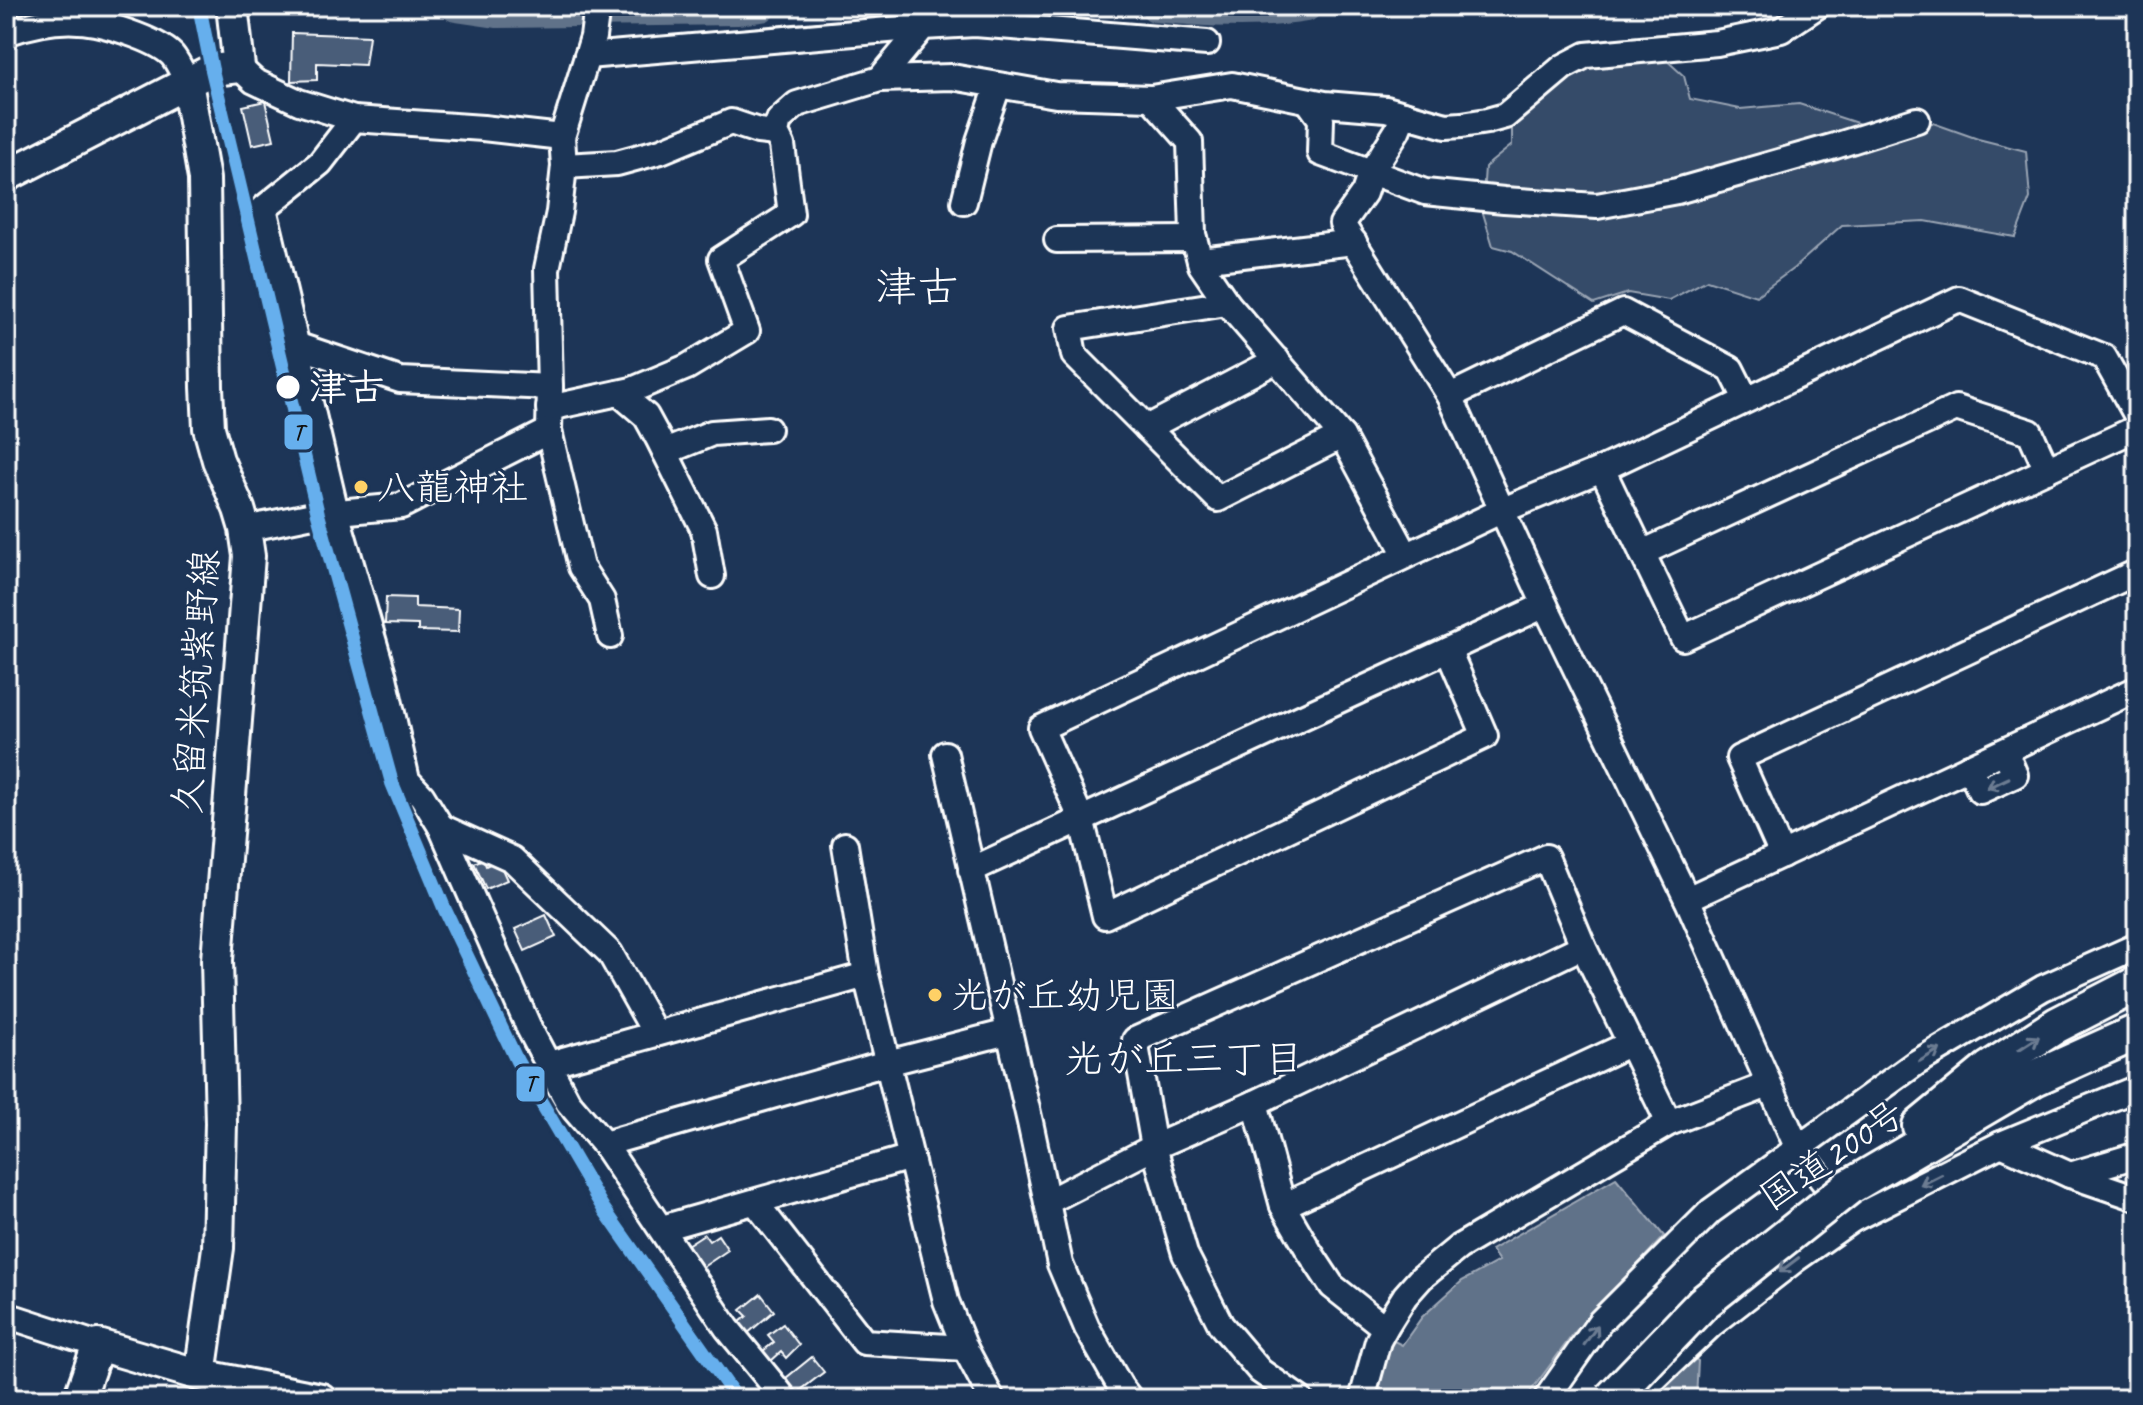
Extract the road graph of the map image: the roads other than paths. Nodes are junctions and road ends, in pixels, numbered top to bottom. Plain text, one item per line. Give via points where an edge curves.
1 (232, 6) edge
2 (597, 6) edge
3 (1817, 6) edge
4 (932, 16) edge
5 (6, 33) edge
6 (1207, 43) dead end
7 (590, 46) junction
8 (239, 67) junction
9 (880, 79) junction
10 (187, 82) junction
11 (998, 86) junction
12 (1151, 98) junction
13 (1308, 101) junction
14 (1404, 114) junction
15 (354, 119) junction
16 (1917, 120) dead end
17 (776, 133) junction
18 (562, 137) junction
19 (564, 166) junction
20 (1371, 172) junction
21 (6, 176) edge
22 (964, 202) dead end
23 (1057, 240) dead end
24 (1354, 242) junction
25 (1197, 250) junction
26 (1227, 303) junction
27 (296, 345) junction
28 (1277, 360) junction
29 (619, 393) junction
30 (1450, 396) junction
31 (1746, 399) junction
32 (550, 409) junction
33 (2137, 416) edge
34 (1147, 428) junction
35 (2137, 428) edge
36 (768, 429) dead end
37 (1342, 436) junction
38 (665, 452) junction
39 (1602, 469) junction
40 (2047, 470) junction
41 (1503, 510) junction
42 (336, 512) junction
43 (245, 529) junction
44 (1642, 553) junction
45 (1406, 555) junction
46 (2137, 572) edge
47 (712, 576) dead end
48 (1545, 605) junction
49 (610, 636) dead end
50 (1448, 650) junction
51 (2137, 689) edge
52 (945, 754) dead end
53 (1081, 818) junction
54 (441, 827) junction
55 (845, 845) dead end
56 (1782, 855) junction
57 (971, 870) junction
58 (1687, 899) junction
59 (1583, 946) junction
60 (2137, 946) edge
61 (866, 975) junction
62 (2137, 984) edge
63 (1008, 1032) junction
64 (2137, 1032) edge
65 (655, 1033) junction
66 (1631, 1043) junction
67 (2137, 1046) edge
68 (887, 1063) junction
69 (549, 1064) junction
70 (2035, 1078) junction
71 (1768, 1085) junction
72 (2137, 1088) edge
73 (1255, 1103) junction
74 (1669, 1123) junction
75 (604, 1144) junction
76 (2001, 1144) junction
77 (1154, 1147) junction
78 (1798, 1149) junction
79 (911, 1157) junction
80 (2131, 1162) edge
81 (1884, 1164) junction
82 (2070, 1175) junction
83 (2137, 1198) edge
84 (755, 1202) junction
85 (1047, 1202) junction
86 (1851, 1203) junction
87 (1283, 1206) junction
88 (662, 1228) junction
89 (6, 1315) edge
90 (1385, 1328) junction
91 (98, 1345) junction
92 (965, 1348) junction
93 (200, 1375) junction
94 (79, 1399) edge
95 (321, 1399) edge
96 (785, 1399) edge
97 (992, 1399) edge
98 (1130, 1399) edge
99 (1300, 1399) edge
100 (1362, 1399) edge
101 (1546, 1399) edge
102 (1611, 1399) edge
103 (1633, 1399) edge

1 - 8 main road
2 - 7 street
3 - 14 street via 1781,30 1717,43 1586,55 1563,67 1505,116 1487,121 1446,126
4 - 6 street
4 - 7 street
4 - 9 street
5 - 10 street via 71,21 116,29 144,37 172,55
7 - 18 street
8 - 10 main road via 212,70
8 - 15 street via 254,81 299,102
9 - 11 street via 952,77
9 - 17 street via 797,104 779,120
10 - 21 main road
10 - 43 main road, 久留米筑紫野線 via 204,179 209,428
11 - 12 street via 1056,95
11 - 22 street
12 - 13 street via 1232,85
12 - 25 street via 1190,142
13 - 14 street
13 - 20 street via 1321,119 1320,153
14 - 20 street
15 - 18 street
15 - 27 street via 320,163 264,208
16 - 20 street via 1677,191 1597,206 1425,192
17 - 19 street via 731,122 617,163
17 - 29 street via 791,214 721,259 747,331 687,367
18 - 19 street
19 - 32 street via 547,269
20 - 24 street via 1364,193 1342,224
23 - 25 street
24 - 25 street
24 - 30 street
25 - 26 street
26 - 28 street
26 - 34 street via 1069,328 1074,355
27 - 32 street via 400,380
27 - 42 street
28 - 34 street
28 - 37 street
29 - 32 street
29 - 38 street via 646,416
30 - 31 street via 1623,312 1731,369
30 - 41 street
31 - 33 street via 1959,299 2104,357
31 - 39 street
32 - 42 street via 401,506
32 - 49 street via 581,567 602,600
34 - 37 street via 1218,499
35 - 40 street
36 - 38 street via 712,433
37 - 45 street
38 - 47 street via 704,530
39 - 41 street
39 - 44 street
40 - 44 street via 2030,432 1956,408
40 - 44 street via 1683,638
41 - 45 street
41 - 48 street
42 - 43 street
42 - 54 street via 384,677 407,780
43 - 93 main road, 久留米筑紫野線 via 249,556 217,960 218,1248
45 - 53 street via 1041,728
46 - 56 street via 1739,758
48 - 50 street
48 - 58 street
50 - 53 street
50 - 53 street via 1485,736 1105,916
51 - 56 street
52 - 57 street
53 - 57 street
54 - 65 street via 512,859 589,932 610,953
54 - 69 street
55 - 61 street
56 - 58 street
57 - 63 street
58 - 71 street
59 - 66 street
59 - 73 street
59 - 77 street via 1546,857 1135,1040
78 -> 60 street via 1929,1056 2043,988
61 - 65 street
61 - 68 street
81 -> 62 highway via 1922,1123 1989,1069 2057,1025
63 - 68 street
63 - 85 street
64 - 70 highway, 国道200号
65 - 69 street
66 - 74 street
66 - 87 street
67 - 70 highway
68 - 75 street
68 - 79 street
69 - 75 street via 568,1102
70 - 81 highway, 国道200号
71 - 74 street
71 - 78 street
72 - 76 street
73 - 77 street
73 - 87 street
74 - 90 street via 1459,1247 1421,1278
75 - 88 street
76 - 82 street
76 -> 86 street
77 - 85 street
77 - 99 street via 1185,1254 1221,1325 1260,1371
78 - 86 street
101 -> 78 street via 1600,1322 1711,1211
79 - 84 street
79 - 92 street via 946,1301
80 - 82 street
81 - 86 highway, 国道200号
82 - 83 street
84 - 88 street
84 - 92 street via 864,1342
85 - 98 street via 1060,1264 1087,1328
86 - 102 highway, 国道200号, bridge via 1703,1303
86 -> 103 street via 1796,1259 1711,1325
87 - 90 street via 1332,1286
88 - 96 street via 727,1328
89 - 91 street
90 - 100 street
91 - 93 main road
91 - 94 main road
92 - 97 street
93 - 95 main road

